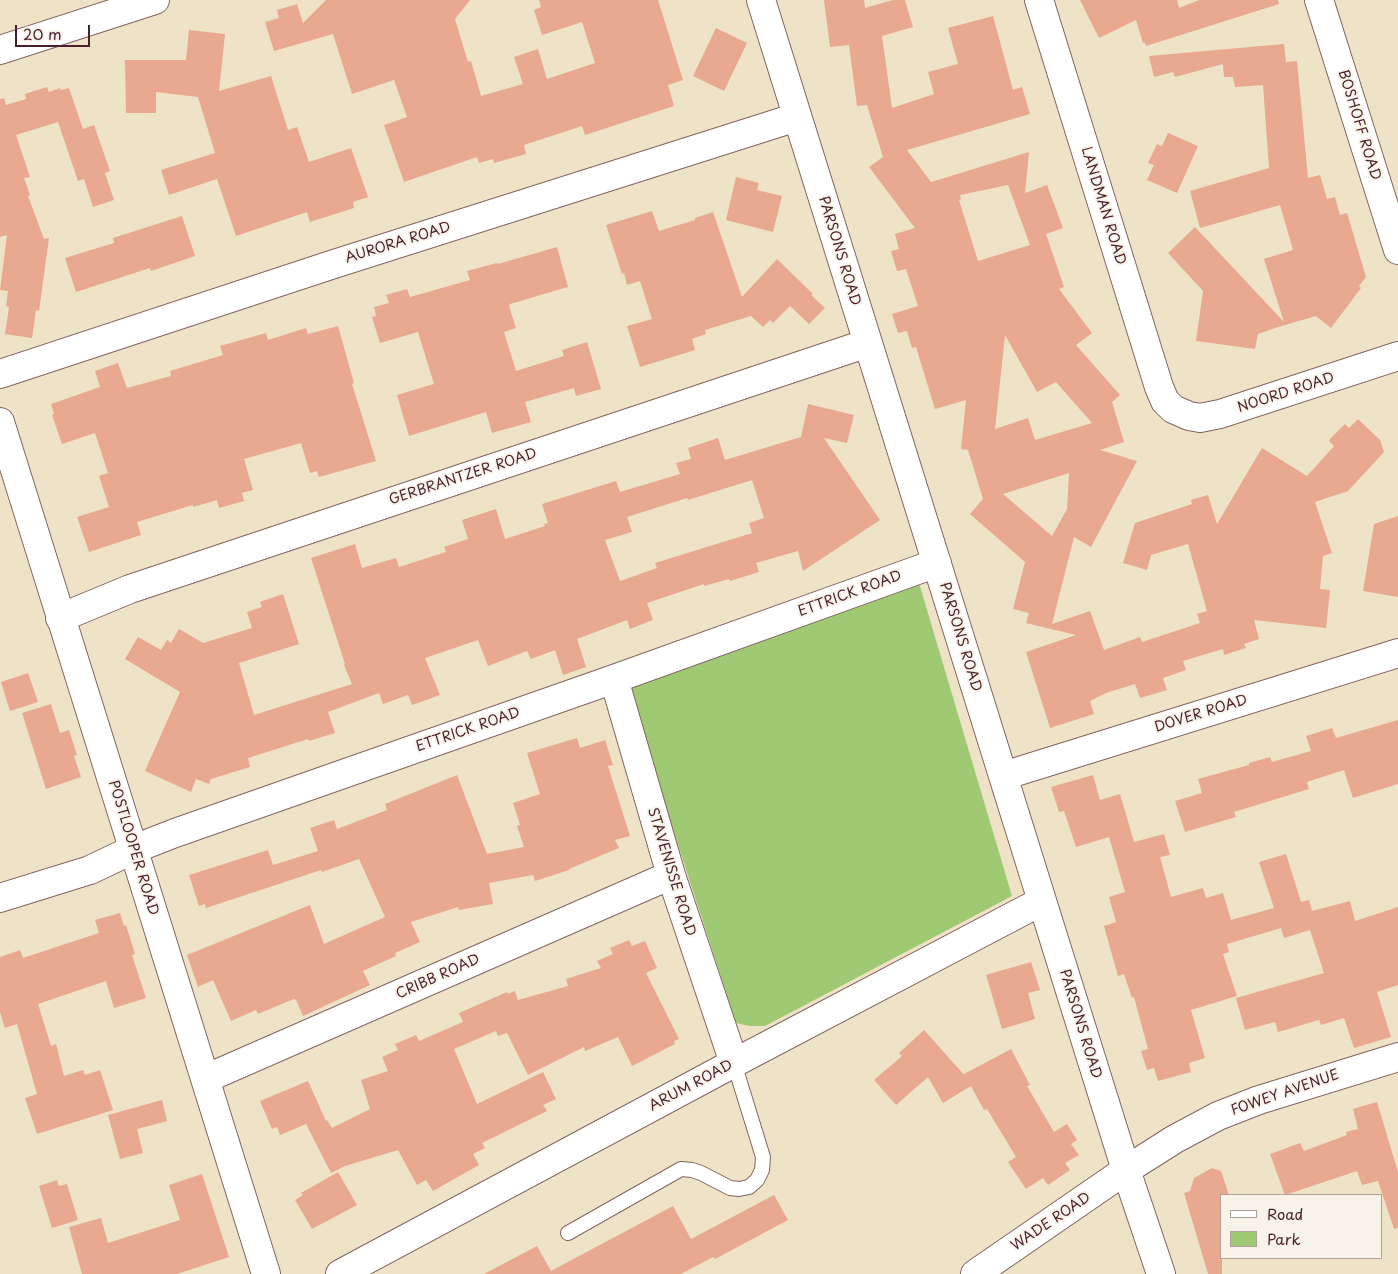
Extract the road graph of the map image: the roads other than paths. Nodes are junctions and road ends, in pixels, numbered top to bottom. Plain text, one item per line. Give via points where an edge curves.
1 (156, 0) edge
2 (761, 0) edge
3 (1039, 0) edge
4 (1320, 0) edge
5 (0, 50) edge
6 (797, 118) junction
7 (1398, 250) edge
8 (868, 343) junction
9 (1398, 356) edge
10 (0, 374) edge
11 (1173, 409) joint
12 (0, 422) edge
13 (937, 563) junction
14 (60, 618) junction
15 (1398, 653) edge
16 (614, 679) junction
17 (1003, 776) junction
18 (134, 849) junction
19 (671, 876) junction
20 (0, 898) edge
21 (1042, 901) junction
22 (1398, 1057) edge
23 (734, 1063) junction
24 (205, 1080) junction
25 (1126, 1170) junction
26 (568, 1232) dead end
27 (266, 1274) edge
28 (340, 1274) edge
29 (975, 1274) edge
30 (1161, 1274) edge

1 - 5 street
2 - 6 street, PARSONS ROAD
3 - 11 street, LANDMAN ROAD via 1159,387
4 - 7 street, BOSHOFF ROAD
6 - 8 street, PARSONS ROAD
6 - 10 street, AURORA ROAD via 334,264
8 - 13 street, PARSONS ROAD
8 - 14 street, GERBRANTZER ROAD via 130,589
9 - 11 street, NOORD ROAD via 1220,414 1200,418
12 - 14 street, POSTLOOPER ROAD
13 - 16 street, ETTRICK ROAD
13 - 17 street, PARSONS ROAD
14 - 18 street, POSTLOOPER ROAD
15 - 17 street, DOVER ROAD
16 - 18 street, ETTRICK ROAD
16 - 19 street, STAVENISSE ROAD
17 - 21 street, PARSONS ROAD
18 - 20 street, ETTRICK ROAD via 90,870
18 - 24 street, POSTLOOPER ROAD
19 - 23 street, STAVENISSE ROAD
19 - 24 street, CRIBB ROAD
21 - 23 street, ARUM ROAD
21 - 25 street, PARSONS ROAD
22 - 25 street, FOWEY AVENUE via 1218,1116
23 - 26 lane via 763,1157 757,1180 739,1189 730,1188 701,1173 681,1169
23 - 28 street, ARUM ROAD
24 - 27 street, POSTLOOPER ROAD
25 - 29 street, WADE ROAD
25 - 30 street, PARSONS ROAD

